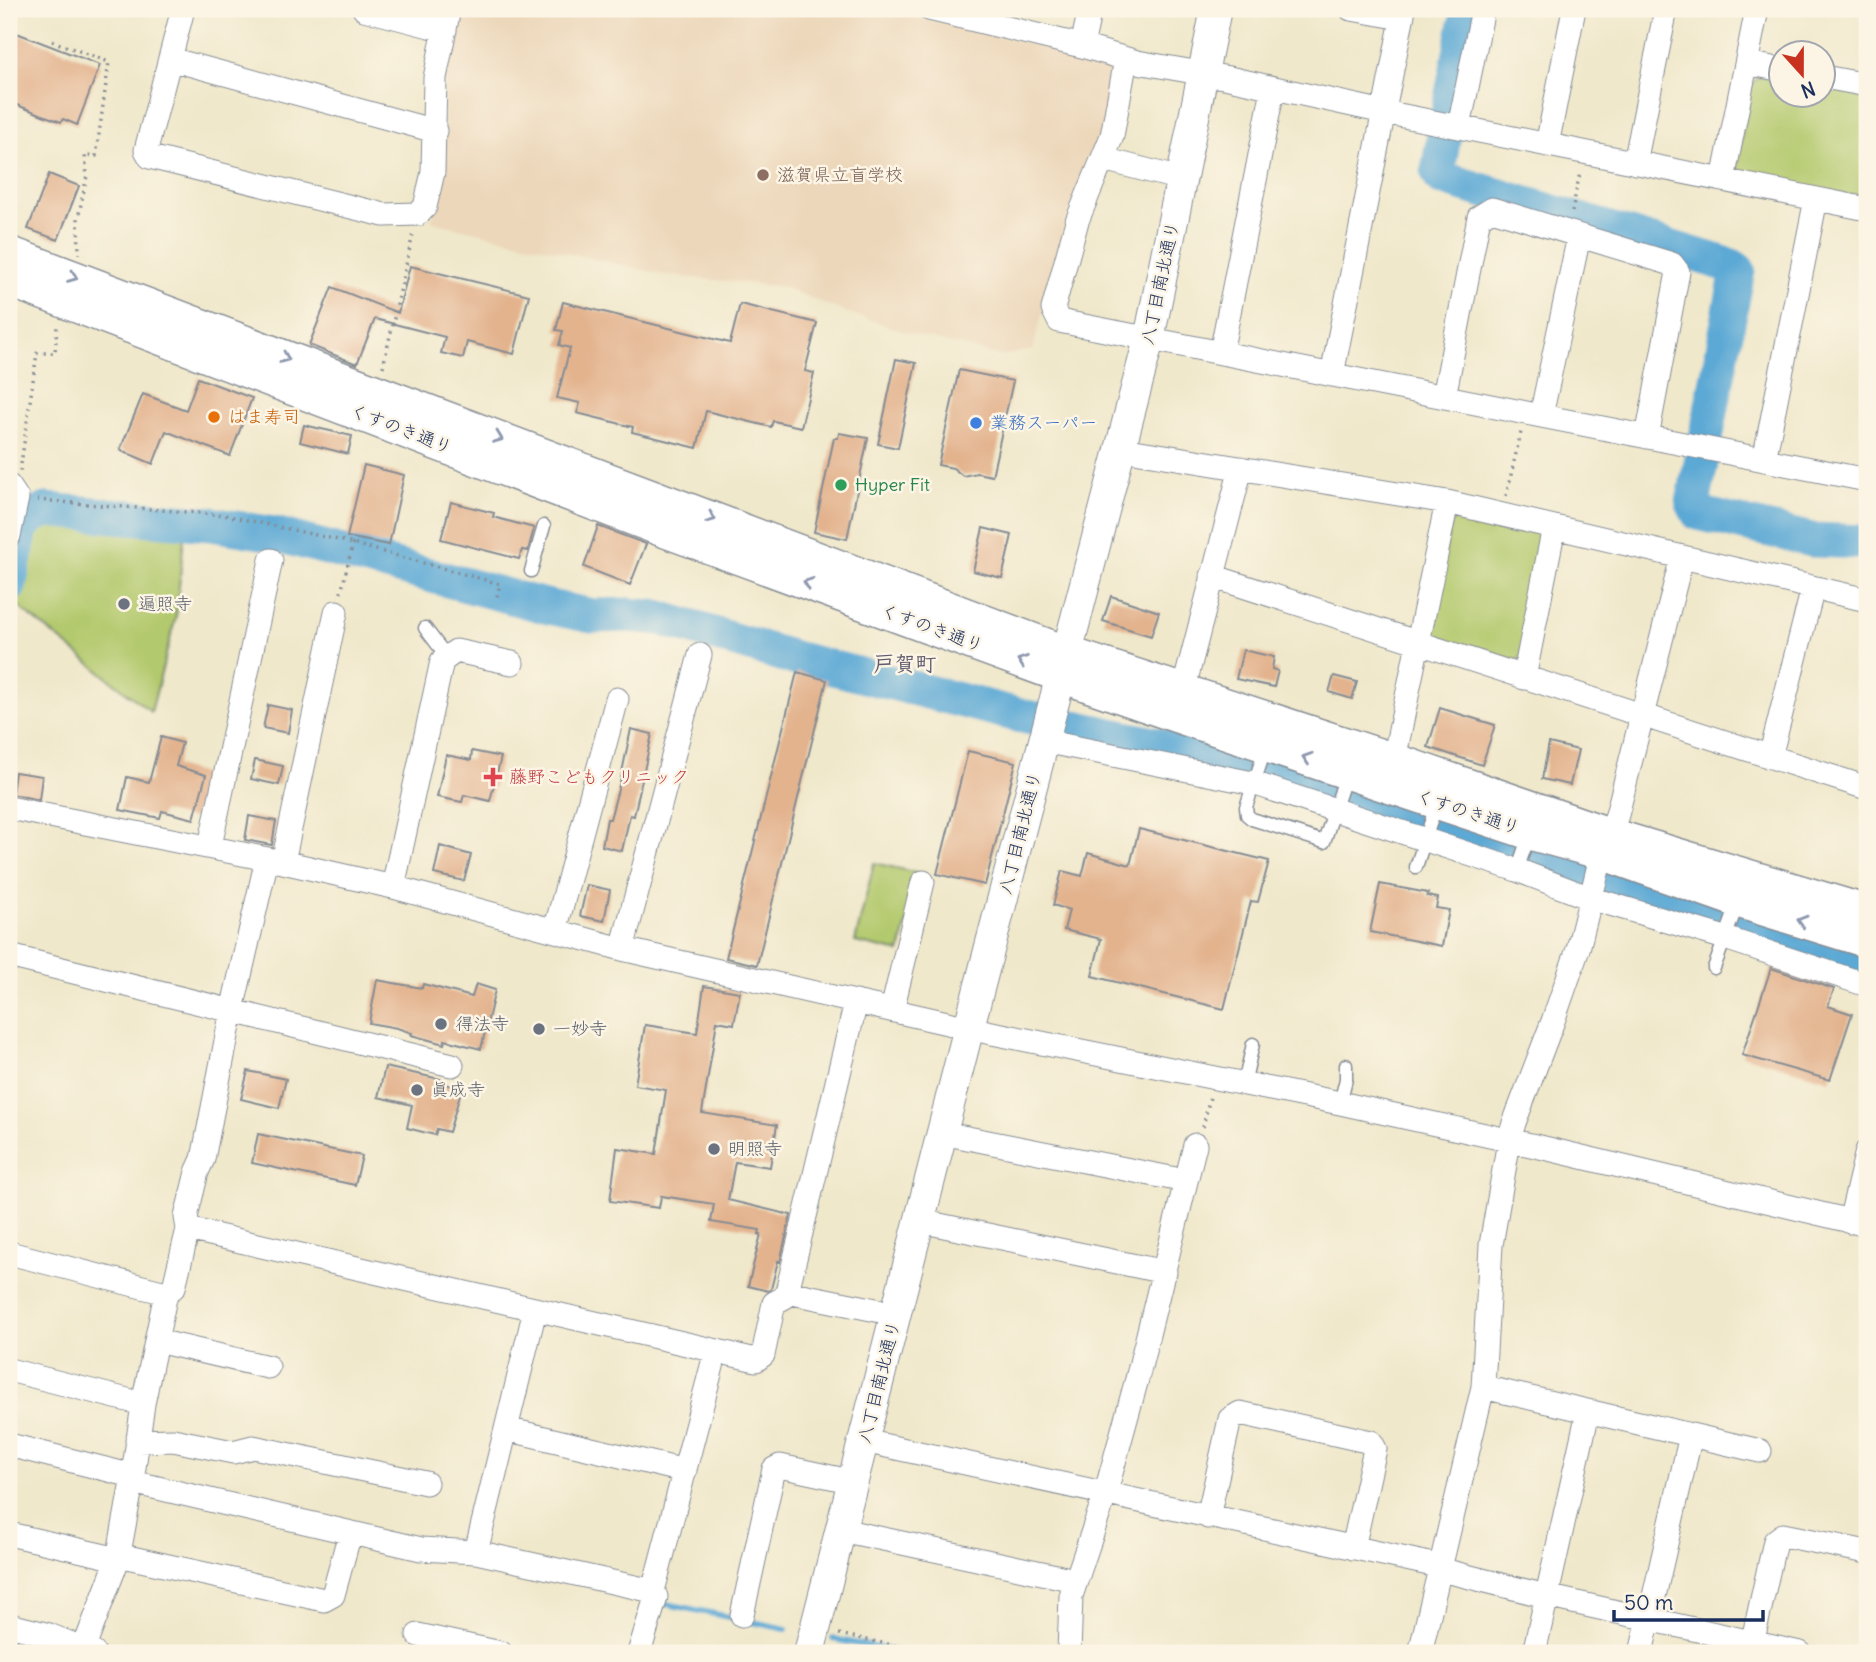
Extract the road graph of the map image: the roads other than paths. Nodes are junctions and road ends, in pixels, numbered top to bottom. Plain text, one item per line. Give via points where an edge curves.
1 (183, 9) edge
2 (364, 9) edge
3 (929, 9) edge
4 (1090, 9) edge
5 (1216, 9) edge
6 (1351, 9) edge
7 (1483, 9) edge
8 (1574, 9) edge
9 (1666, 9) edge
10 (1758, 9) edge
11 (1403, 14) edge
12 (447, 20) edge
13 (1082, 46) junction
14 (170, 59) junction
15 (1126, 59) junction
16 (1747, 64) junction
17 (1768, 68) edge
18 (1202, 74) junction
19 (1838, 80) edge
20 (1867, 85) edge
21 (1273, 89) junction
22 (1384, 112) junction
23 (1459, 127) junction
24 (435, 131) junction
25 (1547, 145) junction
26 (1102, 159) junction
27 (1635, 163) junction
28 (1181, 179) junction
29 (1723, 180) junction
30 (1816, 199) junction
31 (1867, 209) edge
32 (1579, 236) junction
33 (9, 253) edge
34 (9, 279) edge
35 (1149, 339) junction
36 (1222, 353) junction
37 (1332, 375) junction
38 (1444, 397) junction
39 (1533, 415) junction
40 (1647, 437) junction
41 (1122, 449) junction
42 (1764, 460) junction
43 (1241, 468) junction
44 (1867, 480) edge
45 (15, 487) edge
46 (1447, 502) junction
47 (544, 526) dead end
48 (1554, 527) junction
49 (9, 536) edge
50 (1682, 557) junction
51 (271, 561) dead end
52 (531, 571) dead end
53 (1212, 576) junction
54 (1814, 588) junction
55 (1867, 600) edge
56 (336, 612) road end
57 (425, 628) dead end
58 (1418, 644) junction
59 (700, 655) dead end
60 (447, 657) junction
61 (512, 663) dead end
62 (1065, 664) junction
63 (1524, 678) junction
64 (617, 699) dead end
65 (1180, 703) junction
66 (1643, 716) junction
67 (1047, 728) junction
68 (1770, 757) junction
69 (1259, 767) junction
70 (1391, 773) junction
71 (1344, 780) junction
72 (1867, 788) edge
73 (1335, 807) junction
74 (9, 808) edge
75 (1435, 810) junction
76 (1426, 837) junction
77 (210, 846) junction
78 (1522, 854) junction
79 (275, 860) junction
80 (1416, 867) dead end
81 (1598, 869) junction
82 (923, 882) dead end
83 (393, 887) junction
84 (1730, 922) junction
85 (1866, 930) edge
86 (555, 931) junction
87 (622, 949) junction
88 (9, 956) edge
89 (1714, 968) dead end
90 (1867, 985) edge
91 (856, 1002) junction
92 (232, 1010) junction
93 (892, 1010) junction
94 (969, 1027) junction
95 (1253, 1044) dead end
96 (452, 1065) dead end
97 (1346, 1065) dead end
98 (1244, 1084) junction
99 (1340, 1103) junction
100 (942, 1133) junction
101 (1509, 1141) junction
102 (1195, 1145) road end
103 (1867, 1151) edge
104 (1186, 1181) junction
105 (920, 1221) junction
106 (1859, 1223) edge
107 (188, 1228) junction
108 (9, 1254) edge
109 (1165, 1272) junction
110 (787, 1292) junction
111 (166, 1293) junction
112 (535, 1310) junction
113 (896, 1314) junction
114 (157, 1341) junction
115 (716, 1351) junction
116 (268, 1367) dead end
117 (9, 1370) edge
118 (1483, 1387) junction
119 (143, 1404) junction
120 (1588, 1412) junction
121 (506, 1429) junction
122 (1691, 1436) junction
123 (137, 1441) junction
124 (864, 1441) junction
125 (9, 1445) edge
126 (1760, 1451) dead end
127 (685, 1471) junction
128 (133, 1479) junction
129 (854, 1482) junction
130 (426, 1483) dead end
131 (1105, 1495) junction
132 (1208, 1517) junction
133 (841, 1530) junction
134 (350, 1533) junction
135 (9, 1534) edge
136 (1353, 1548) junction
137 (476, 1552) junction
138 (1867, 1552) edge
139 (118, 1557) junction
140 (1441, 1569) junction
141 (1075, 1580) junction
142 (653, 1591) junction
143 (1546, 1596) junction
144 (742, 1615) dead end
145 (1649, 1618) junction
146 (9, 1625) edge
147 (418, 1635) dead end
148 (818, 1642) edge
149 (1751, 1648) edge
150 (87, 1652) edge
151 (501, 1653) edge
152 (639, 1653) edge
153 (1069, 1653) edge
154 (1420, 1653) edge
155 (1534, 1653) edge
156 (1641, 1653) edge
157 (1800, 1653) edge

1 - 14 street
2 - 12 street
3 - 13 street
4 - 13 street
5 - 18 street, 八丁目南北通り
6 - 11 street
7 - 23 street
8 - 25 street
9 - 27 street
10 - 16 street
11 - 22 street
12 - 24 street via 435,78
13 - 15 street
14 - 24 street
14 - 24 street via 146,150 150,157 384,215 418,214 425,207 433,172
15 - 18 street
15 - 26 street via 1116,119
16 - 17 street
16 - 29 street
18 - 21 street
18 - 28 street, 八丁目南北通り
19 - 20 street
21 - 22 street
21 - 36 street
22 - 23 street
22 - 37 street
23 - 25 street
25 - 27 street
26 - 28 street
26 - 35 street via 1077,221 1053,309 1059,321
27 - 29 street
28 - 35 street, 八丁目南北通り
29 - 30 street
30 - 31 street
30 - 42 street
32 - 38 street via 1492,209 1479,217
32 - 39 street
32 - 40 street via 1672,264 1678,272
33 -> 62 main road, くすのき通り
62 -> 34 main road, くすのき通り via 661,538 152,343
35 - 36 street
35 - 41 street, 八丁目南北通り
36 - 37 street
37 - 38 street
38 - 39 street
39 - 40 street
40 - 42 street
41 - 43 street
41 - 62 street, 八丁目南北通り
42 - 44 street
43 - 46 street
43 - 53 street
45 - 49 street
46 - 48 street
46 - 58 street
47 - 52 lane
48 - 50 street
48 - 63 street
50 - 54 street
50 - 66 street
51 - 77 street
53 - 58 street
53 - 65 street
54 - 55 street
54 - 68 street
56 - 79 street
57 - 60 lane
58 - 63 street
58 - 70 street
59 - 87 street
60 - 61 street via 456,651
60 - 83 street via 442,661 409,832
62 - 65 main road, くすのき通り
62 - 67 street, 八丁目南北通り
63 - 66 street
64 - 86 street
65 - 69 main road, くすのき通り
65 - 70 main road, くすのき通り
66 - 68 street
66 - 81 street
67 - 69 street
67 - 94 street, 八丁目南北通り
68 - 72 street
71 -> 69 main road, くすのき通り
69 - 73 street
69 - 73 lane via 1246,807 1252,820 1324,842
70 - 71 main road, くすのき通り
70 - 75 main road, くすのき通り
70 - 81 main road, くすのき通り
71 - 73 lane
73 - 76 street
74 - 77 street
75 - 76 lane
75 - 78 main road, くすのき通り
76 - 78 street
76 - 80 lane
77 - 79 street
78 - 81 main road, くすのき通り
78 - 81 street
79 - 83 street
79 - 92 street
81 - 84 main road, くすのき通り
81 - 84 street
81 - 85 main road, くすのき通り
81 - 101 street via 1578,948
82 - 93 street
83 - 86 street via 505,913
85 -> 84 main road, くすのき通り
84 - 89 lane
84 - 90 street
86 - 87 street
87 - 91 street
88 - 92 street
91 - 93 street
91 - 110 street
92 - 96 street
92 - 107 street via 203,1159 186,1217
93 - 94 street
94 - 98 street
94 - 100 street, 八丁目南北通り
95 - 98 lane
97 - 99 lane
98 - 99 street
99 - 101 street
100 - 104 street
100 - 105 street, 八丁目南北通り
101 - 106 street
101 - 118 street via 1491,1245
102 - 104 street
103 - 106 street
104 - 109 street
105 - 109 street
105 - 113 street, 八丁目南北通り
107 - 111 street via 174,1287
107 - 112 street
108 - 111 street
109 - 131 street
110 - 113 street
110 - 115 street via 774,1303 763,1355 756,1360
111 - 114 street
112 - 115 street
112 - 121 street
113 - 124 street, 八丁目南北通り
114 - 116 street
114 - 119 street
115 - 127 street
117 - 119 street
118 - 120 street
118 - 140 street
119 - 123 street
120 - 122 street
120 - 143 street
121 - 127 street
121 - 137 street
122 - 126 street
122 - 145 street
123 - 128 street
123 - 130 street via 173,1440 233,1452 253,1447
124 - 129 street, 八丁目南北通り
124 - 131 street
125 - 128 street
127 - 142 street
128 - 134 street
128 - 139 street
129 - 133 street, 八丁目南北通り
129 - 144 street via 780,1466 774,1469
131 - 132 street
131 - 141 street
132 - 136 street
132 - 136 street via 1230,1419 1240,1413 1371,1442 1375,1449
133 - 141 street
133 - 148 street, 八丁目南北通り
134 - 137 street via 421,1549
134 - 139 street via 333,1595 324,1600
135 - 139 street
136 - 140 street
137 - 142 street
138 - 149 street via 1783,1535 1775,1541
139 - 150 street
140 - 143 street
140 - 154 street
141 - 153 street
142 - 152 street via 656,1597
143 - 145 street
143 - 155 street
145 - 149 street
145 - 156 street
146 - 150 street via 49,1635
147 - 151 street
149 - 157 street

